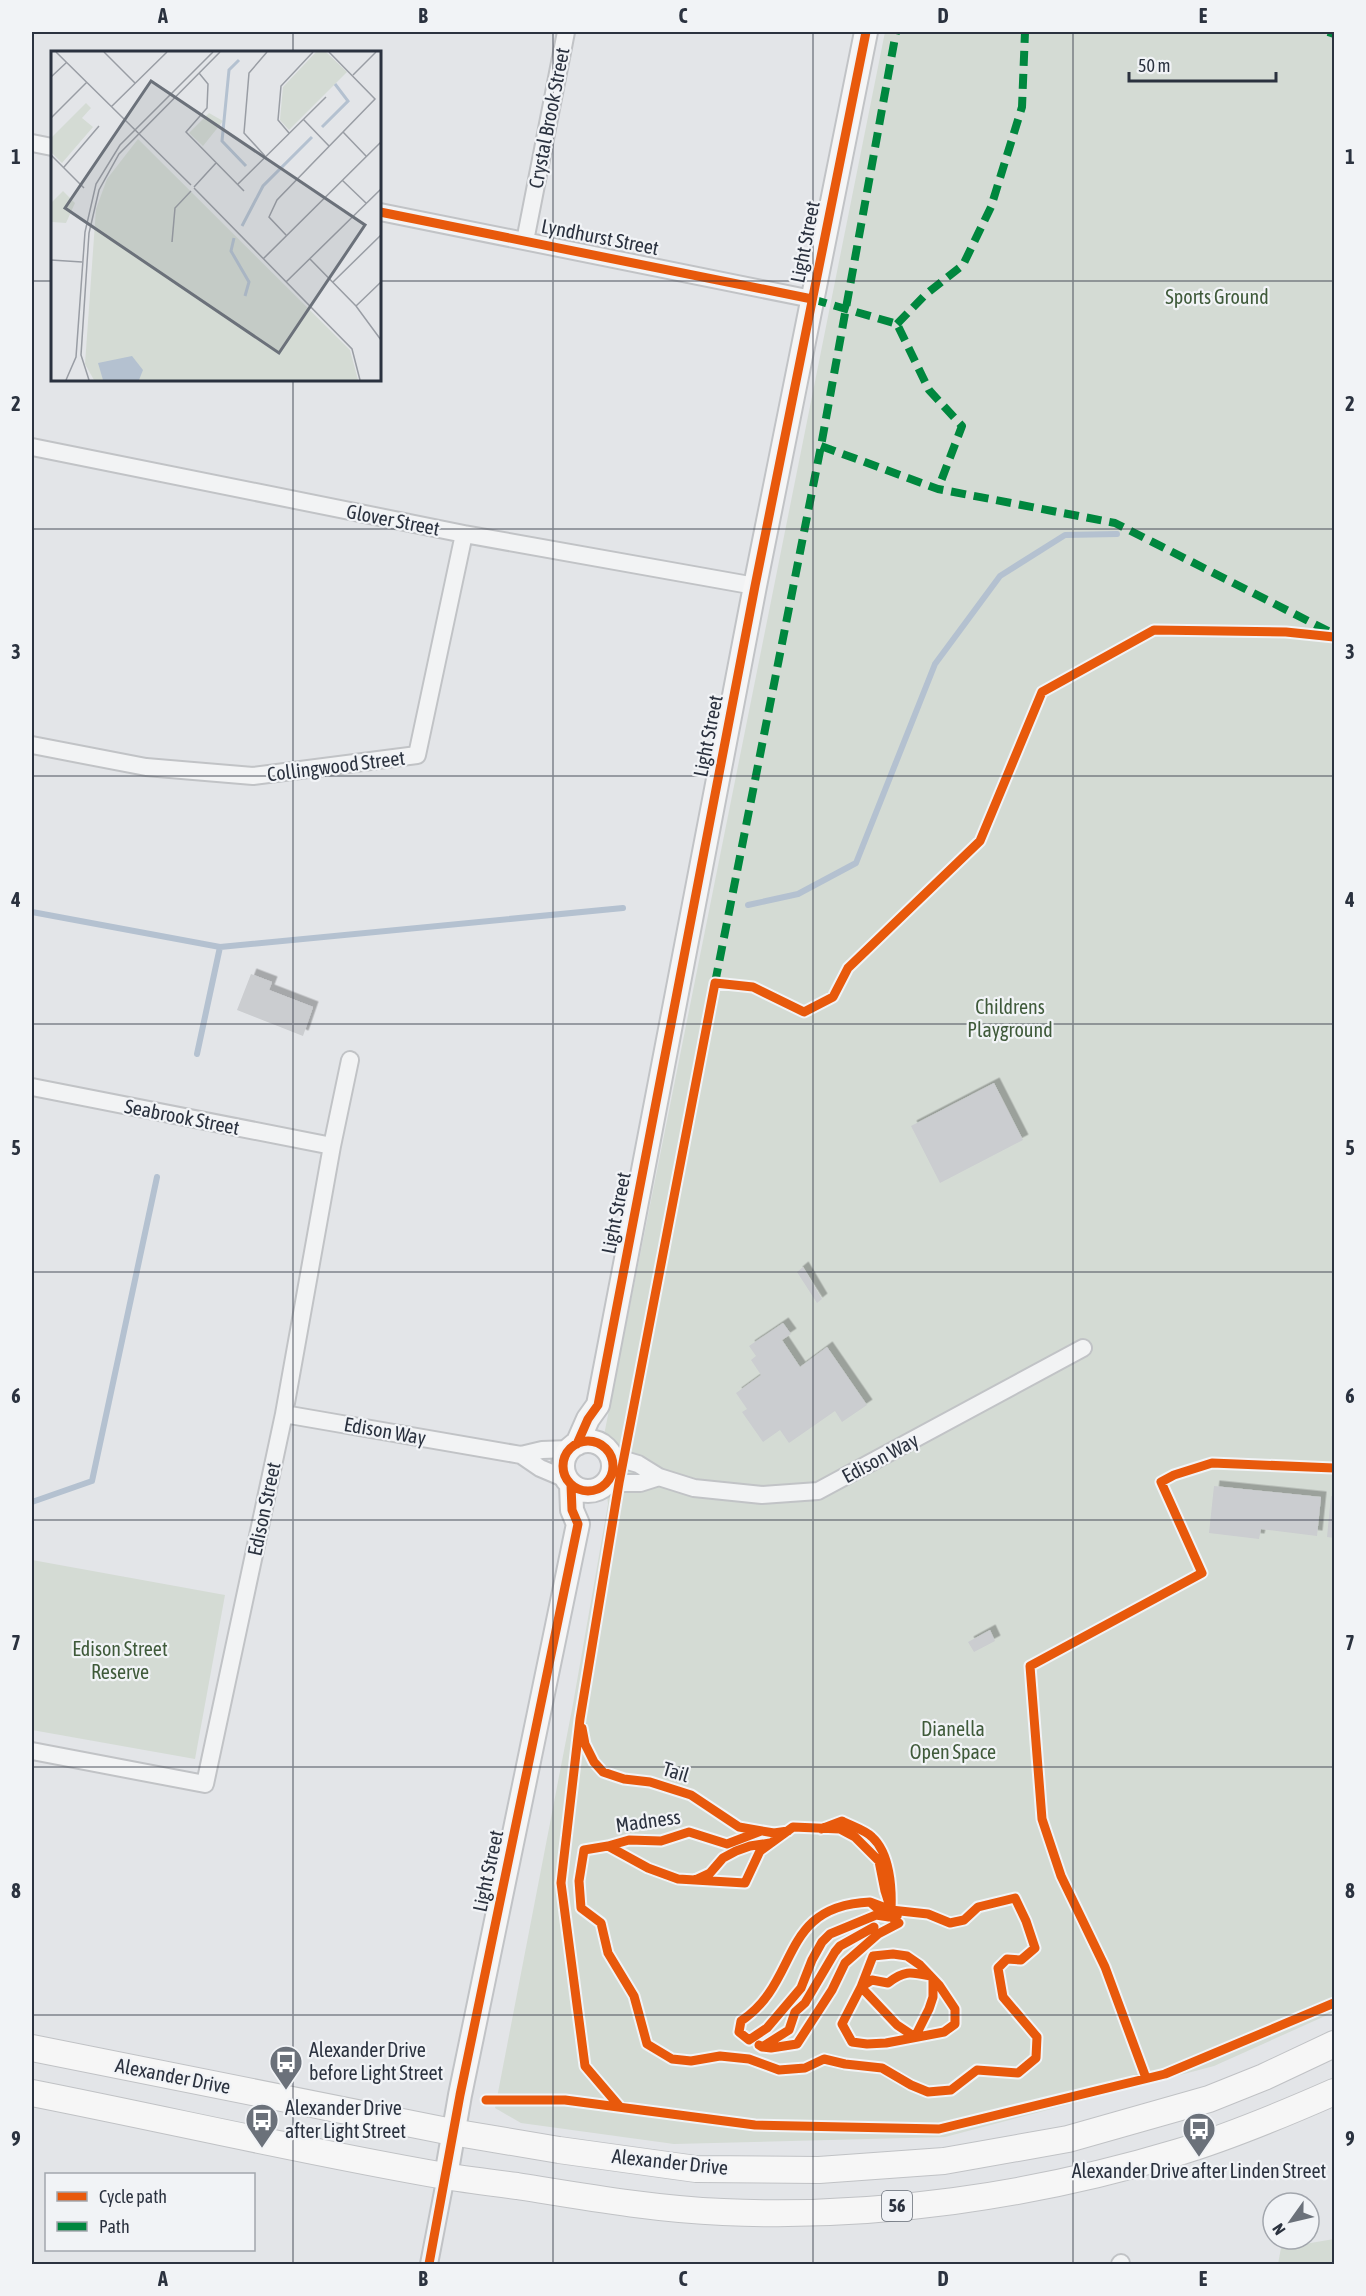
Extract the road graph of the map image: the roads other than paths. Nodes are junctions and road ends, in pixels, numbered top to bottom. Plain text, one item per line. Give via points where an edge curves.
1 (566, 32) edge
2 (866, 32) edge
3 (32, 143) edge
4 (51, 147) edge
5 (381, 212) edge
6 (525, 241) junction
7 (812, 299) junction
8 (32, 447) edge
9 (464, 534) junction
10 (755, 586) junction
11 (32, 745) edge
12 (350, 1060) dead end
13 (32, 1087) edge
14 (332, 1146) junction
15 (1083, 1348) dead end
16 (598, 1405) junction
17 (284, 1414) junction
18 (574, 1446) junction
19 (607, 1450) junction
20 (521, 1455) junction
21 (658, 1477) junction
22 (569, 1482) junction
23 (603, 1486) junction
24 (578, 1524) junction
25 (32, 1751) edge
26 (1335, 2044) edge
27 (32, 2048) edge
28 (1335, 2092) edge
29 (32, 2093) edge
30 (452, 2132) junction
31 (446, 2176) junction
32 (429, 2265) edge

1 - 6 street, Crystal Brook Street
2 - 7 street, Light Street
3 - 4 street
5 - 6 street, Lyndhurst Street
6 - 7 street, Lyndhurst Street
7 - 10 street, Light Street
8 - 9 street, Glover Street
9 - 10 street, Glover Street
9 - 11 street, Collingwood Street via 417,755 253,776 146,767
10 - 16 street, Light Street
12 - 14 street, Edison Street
13 - 14 street, Seabrook Street
14 - 17 street, Edison Street
15 - 21 street, Edison Way via 818,1491 762,1496 694,1488
16 - 18 street, Light Street
16 - 19 street, Light Street
17 - 20 street, Edison Way
17 - 25 street, Edison Street via 205,1784
18 - 19 street via 592,1442
18 - 20 street, Edison Way
18 - 22 street via 563,1463
19 - 21 street, Edison Way
19 - 23 street via 613,1468
20 - 22 street, Edison Way
21 - 23 street, Edison Way via 640,1483
22 - 23 street via 587,1492
22 - 24 street, Light Street
23 - 24 street, Light Street via 588,1515
24 - 30 street, Light Street
26 - 30 main road, Alexander Drive / 56 via 1209,2099 1068,2139 944,2161 819,2170 696,2169
27 - 30 main road, Alexander Drive / 56
28 - 31 main road, 56 via 1180,2152 1094,2175 1030,2189 871,2209 679,2209
29 - 31 main road, 56
30 - 31 street, Light Street
31 - 32 street, Light Street

